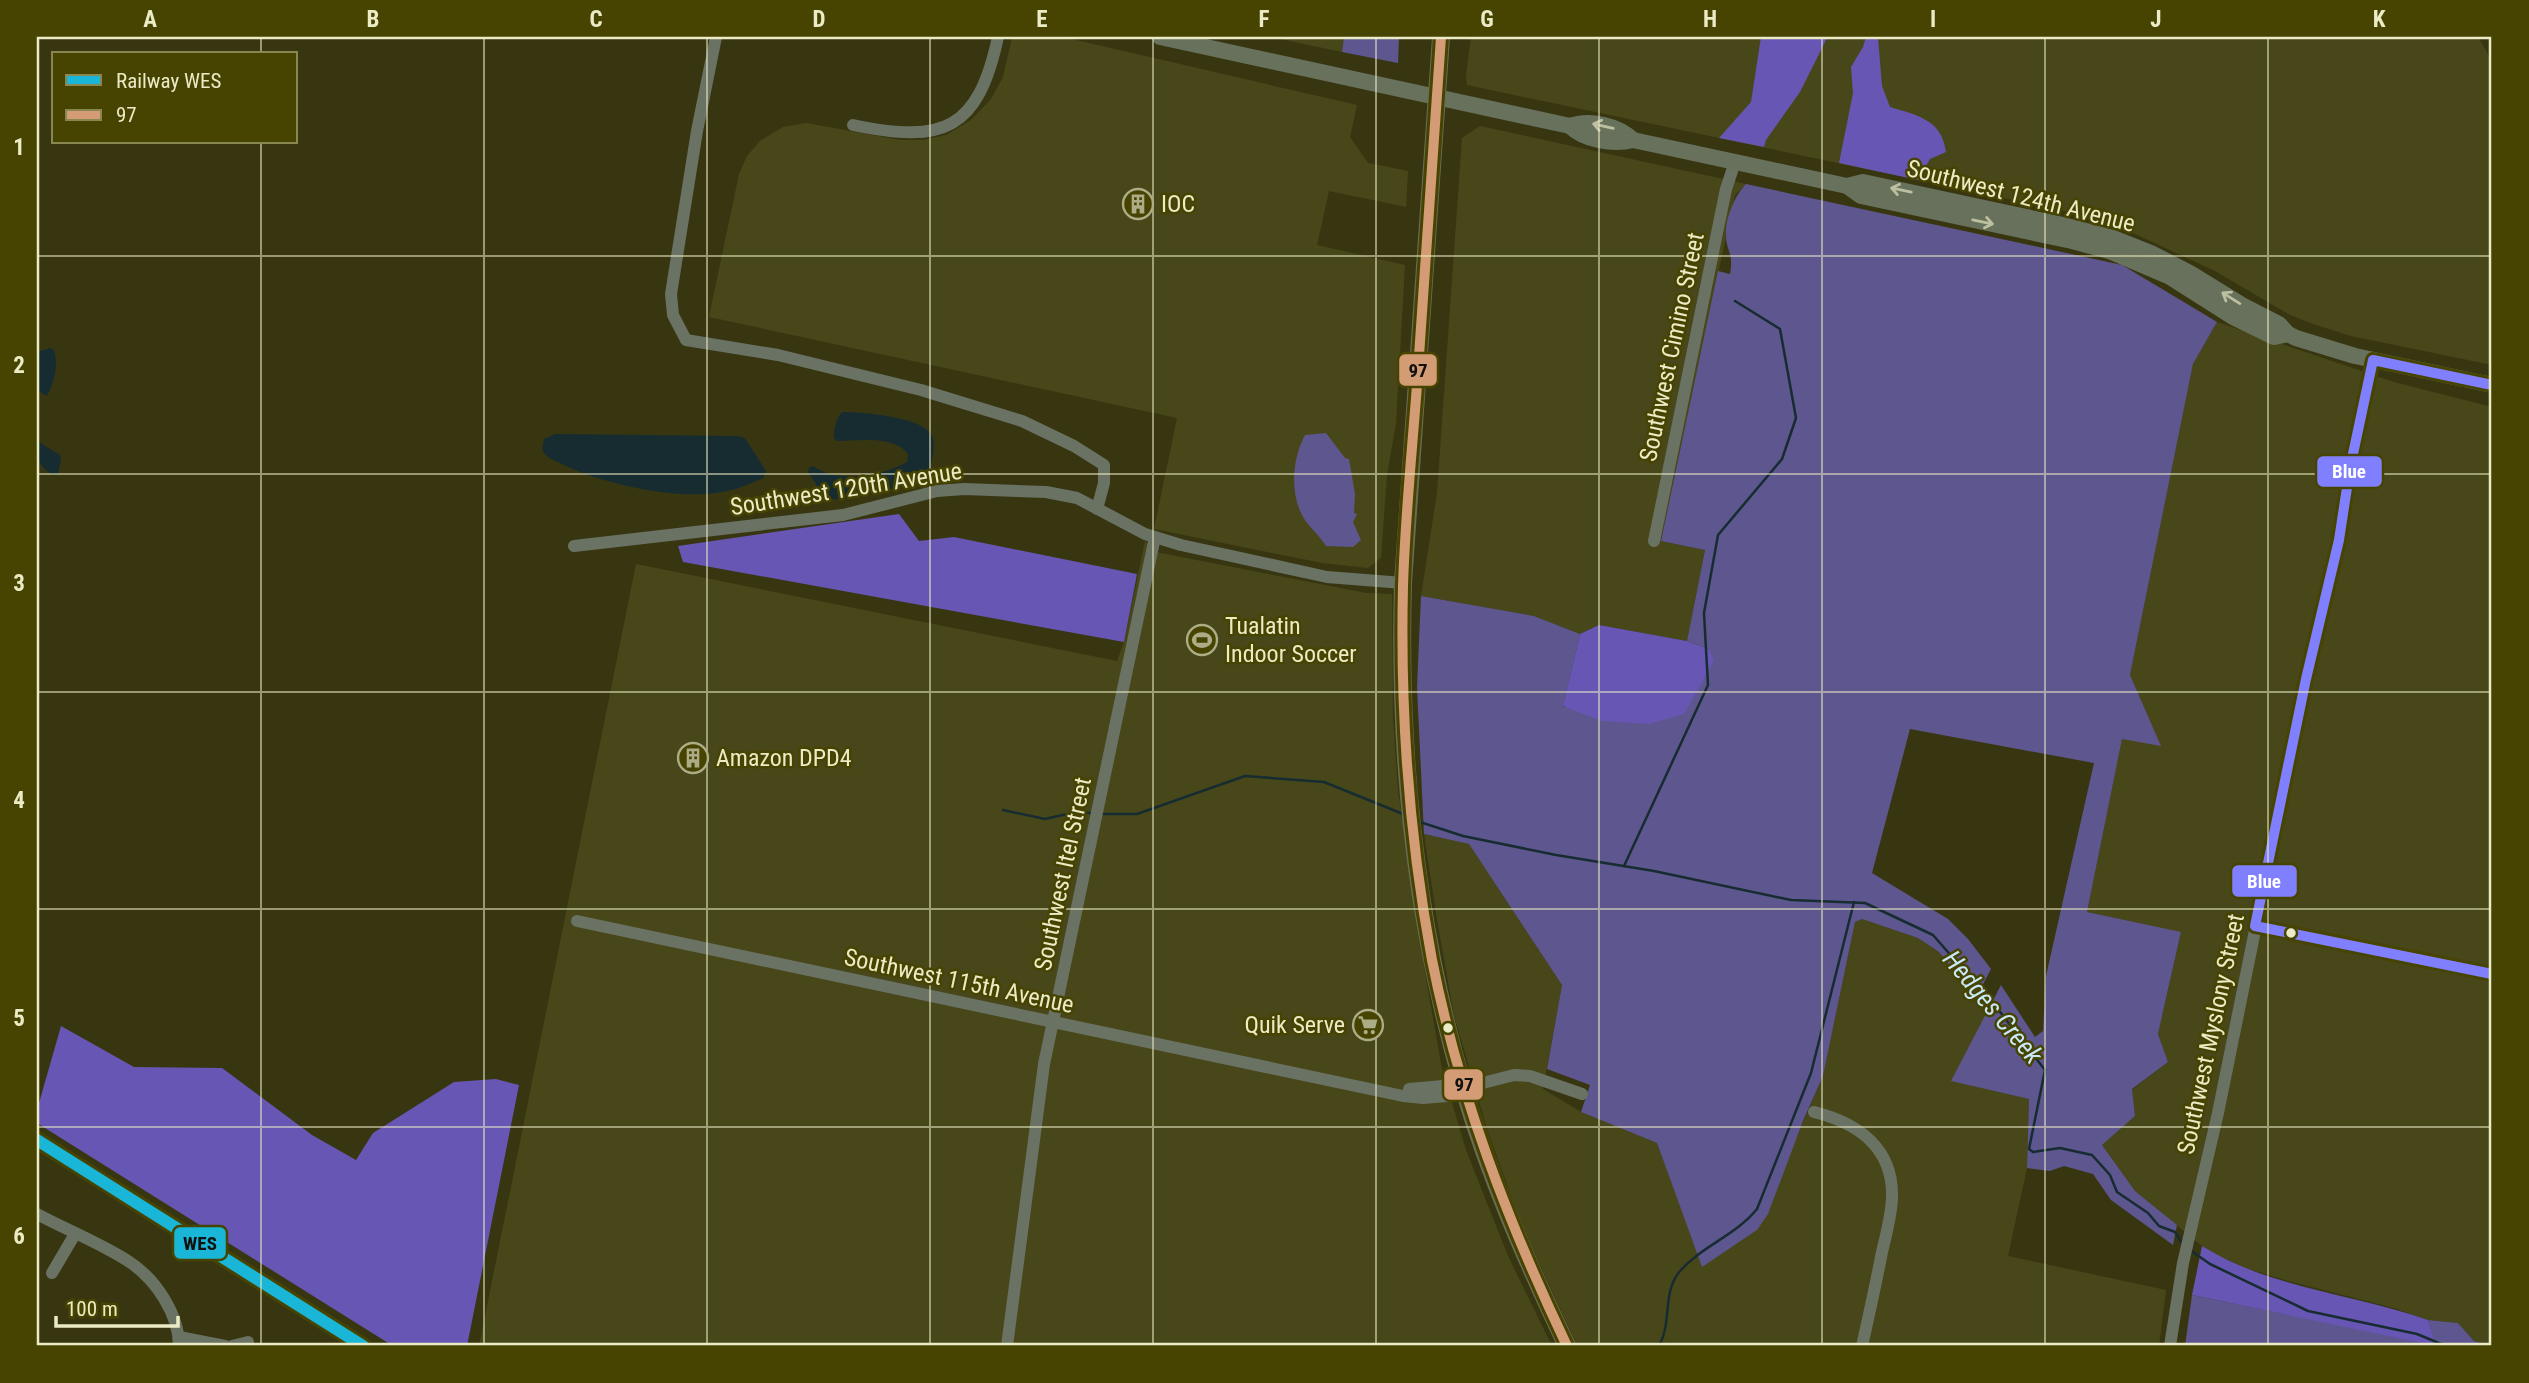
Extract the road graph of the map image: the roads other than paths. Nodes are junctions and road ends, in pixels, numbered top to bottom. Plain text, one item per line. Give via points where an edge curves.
1 (716, 37) edge
2 (998, 37) edge
3 (1160, 37) edge
4 (1441, 37) edge
5 (1437, 99) junction
6 (853, 125) dead end
7 (1735, 162) junction
8 (2373, 360) junction
9 (2492, 385) edge
10 (1097, 509) junction
11 (1155, 537) junction
12 (1654, 541) dead end
13 (575, 546) dead end
14 (1403, 583) junction
15 (577, 921) dead end
16 (2256, 926) junction
17 (2492, 974) edge
18 (1053, 1023) junction
19 (1463, 1088) junction
20 (1582, 1094) dead end
21 (1814, 1112) dead end
22 (37, 1214) edge
23 (75, 1234) junction
24 (52, 1273) dead end
25 (179, 1342) edge
26 (248, 1342) dead end
27 (225, 1346) edge
28 (232, 1346) edge
29 (1007, 1346) edge
30 (1567, 1346) edge
31 (1862, 1346) edge
32 (2170, 1346) edge

1 - 10 street via 671,295 673,315 686,340 778,355 921,390 1021,421 1104,466
2 - 6 street via 982,92 968,110 948,124 905,134
3 - 5 main road, Southwest 124th Avenue
4 - 5 highway
5 - 7 main road, Southwest 124th Avenue via 1570,126 1579,135 1621,143 1633,140
5 - 14 highway
7 - 8 main road, Southwest 124th Avenue via 1847,186 1863,182 2113,238 2190,273 2279,324 2288,334
7 - 12 street, Southwest Cimino Street
8 - 9 main road, Southwest 124th Avenue
8 - 16 street, Southwest Myslony Street
10 - 11 street, Southwest 120th Avenue
10 - 13 street, Southwest 120th Avenue via 1077,498 1046,492 961,489 843,515
11 - 14 street, Southwest 120th Avenue via 1316,575
11 - 18 street, Southwest Itel Street
14 - 19 highway via 1403,722 1413,842 1429,944
15 - 18 street, Southwest 115th Avenue
16 - 17 street
16 - 32 street, Southwest Myslony Street via 2183,1263
18 - 19 street, Southwest 115th Avenue via 1423,1098 1447,1096
18 - 29 street, Southwest Itel Street
19 - 20 street, Southwest 115th Avenue via 1521,1075
19 - 30 highway via 1514,1229
21 - 31 street via 1860,1130 1880,1152 1890,1178 1892,1202
22 - 23 street
23 - 24 street
23 - 25 street via 130,1261 151,1282 168,1306
25 - 27 street
26 - 28 street

